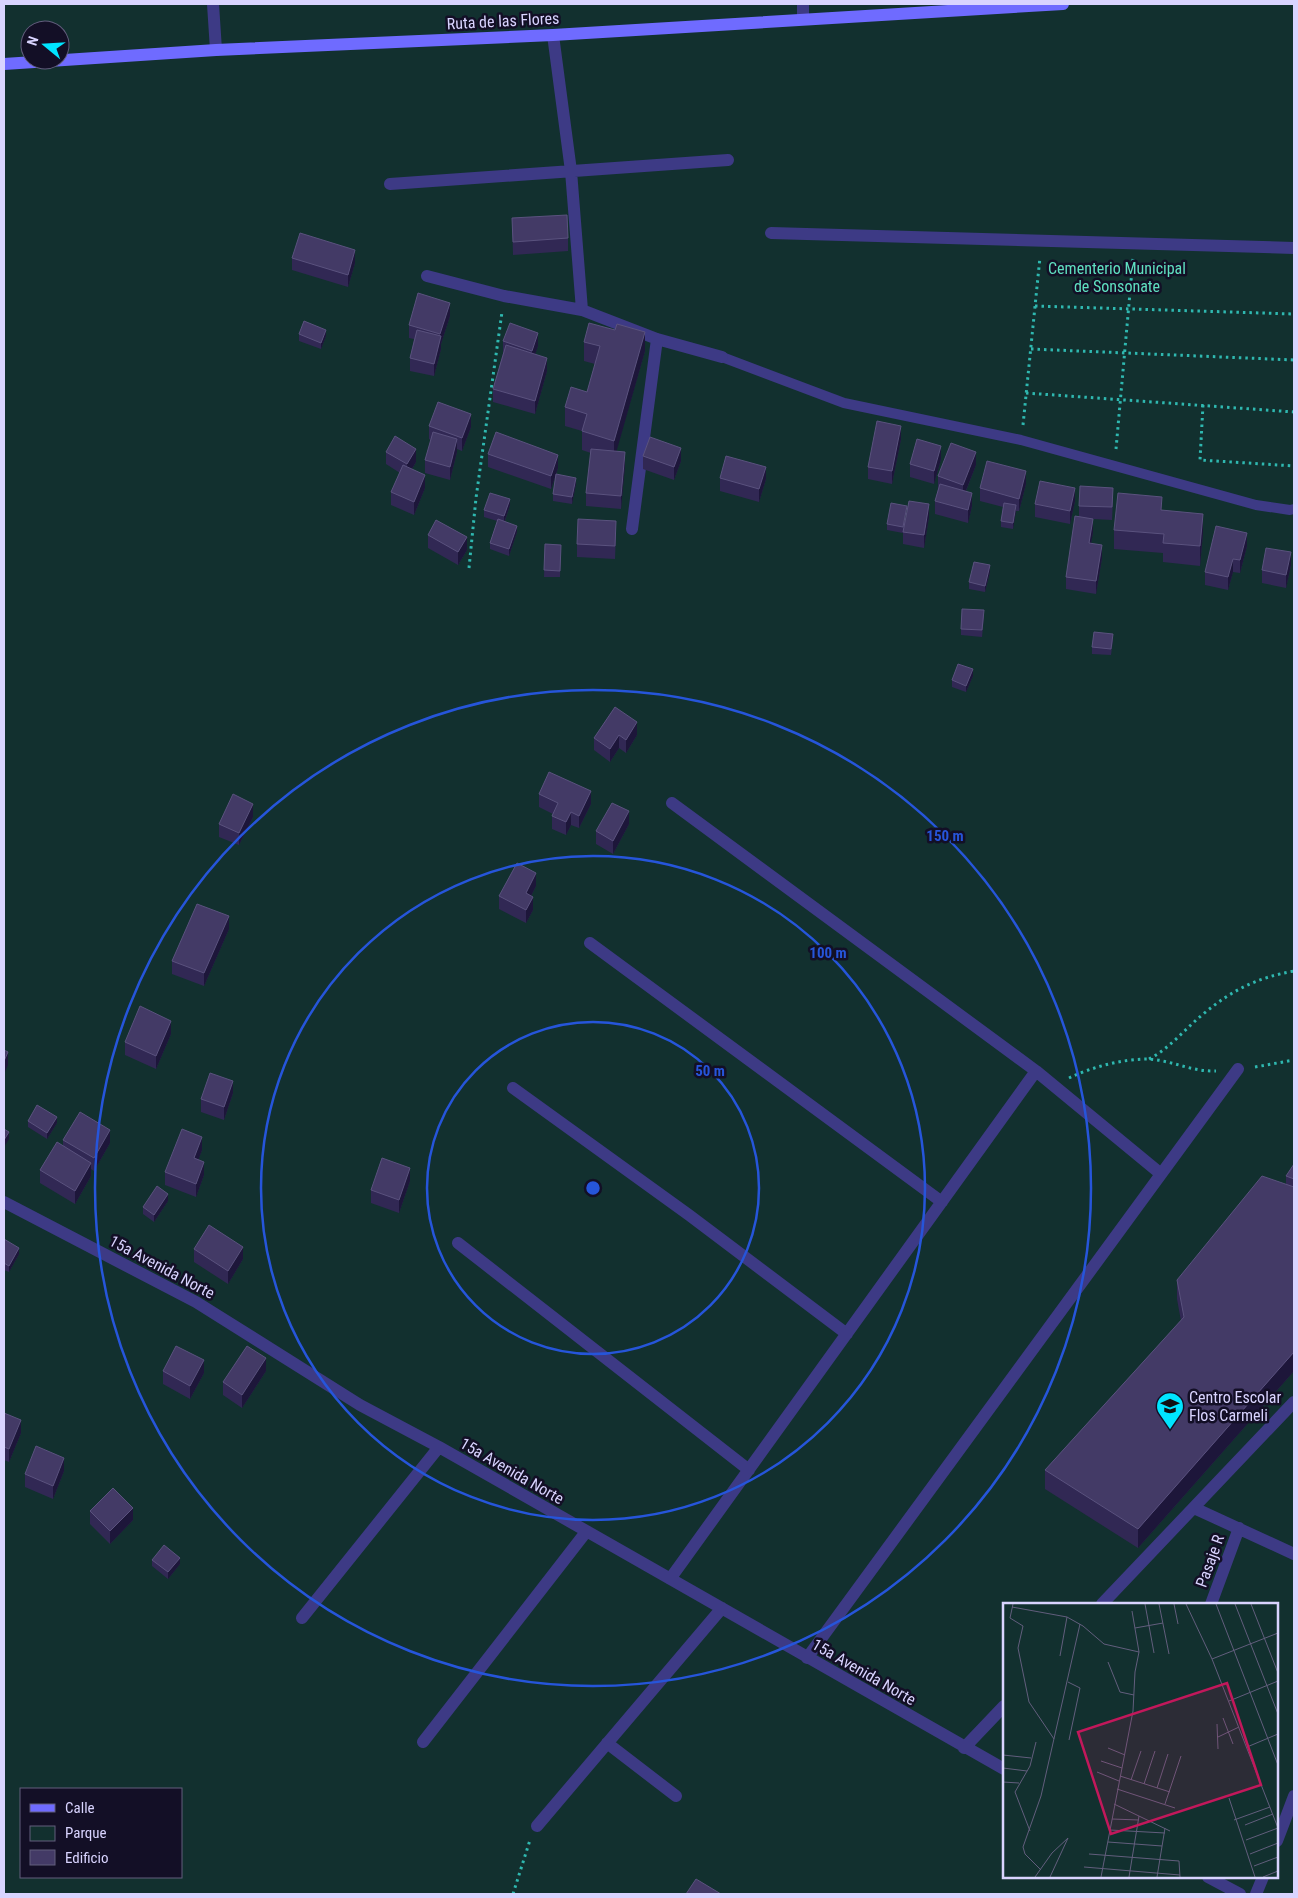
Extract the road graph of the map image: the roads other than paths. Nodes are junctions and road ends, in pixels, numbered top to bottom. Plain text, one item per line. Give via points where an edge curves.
1 (213, 4) edge
2 (803, 4) edge
3 (1063, 4) edge
4 (803, 18) junction
5 (553, 35) junction
6 (216, 50) junction
7 (4, 64) edge
8 (728, 160) dead end
9 (571, 171) junction
10 (390, 184) dead end
11 (771, 233) dead end
12 (1294, 248) edge
13 (427, 276) dead end
14 (582, 310) junction
15 (656, 339) junction
16 (722, 357) joint
17 (1294, 509) edge
18 (632, 529) dead end
19 (672, 803) dead end
20 (590, 943) dead end
21 (1238, 1069) road end
22 (1036, 1071) junction
23 (513, 1088) dead end
24 (1161, 1174) junction
25 (4, 1202) edge
26 (942, 1202) junction
27 (458, 1243) dead end
28 (847, 1334) junction
29 (1294, 1402) edge
30 (439, 1447) junction
31 (749, 1470) junction
32 (1194, 1508) junction
33 (1239, 1528) junction
34 (586, 1532) junction
35 (1294, 1554) edge
36 (670, 1579) junction
37 (1103, 1603) edge
38 (1211, 1603) edge
39 (722, 1608) junction
40 (302, 1618) dead end
41 (807, 1658) junction
42 (1003, 1707) edge
43 (422, 1742) dead end
44 (607, 1743) junction
45 (964, 1748) junction
46 (1003, 1768) edge
47 (676, 1796) dead end
48 (1294, 1796) edge
49 (537, 1826) road end
50 (1278, 1838) edge
51 (1210, 1878) edge
52 (1263, 1878) edge
53 (1240, 1894) edge
54 (1256, 1894) edge

1 - 6 street
2 - 4 street
3 - 4 main road, Ruta de las Flores
4 - 5 main road, Ruta de las Flores
5 - 6 main road, Ruta de las Flores
5 - 9 street
6 - 7 main road, Ruta de las Flores
8 - 9 street
9 - 10 street
9 - 14 street
11 - 12 street
13 - 14 street via 504,296
14 - 15 street
15 - 16 street
15 - 18 street
16 - 17 lane via 844,403 1021,440 1256,505
19 - 22 street
20 - 26 street
21 - 24 street
22 - 24 street
22 - 26 street
23 - 28 street
24 - 41 street
25 - 30 street, 15a Avenida Norte via 196,1302 360,1405
26 - 28 street
27 - 31 street
28 - 31 street
29 - 32 street
30 - 34 street, 15a Avenida Norte
30 - 40 street
31 - 36 street
32 - 33 street
32 - 37 street
33 - 35 street
33 - 38 street, Pasaje R
34 - 36 street, 15a Avenida Norte
34 - 43 street
36 - 39 street, 15a Avenida Norte
39 - 41 street, 15a Avenida Norte
39 - 44 street
41 - 45 street, 15a Avenida Norte
42 - 45 street
44 - 47 street
44 - 49 street
45 - 46 street, 15a Avenida Norte
48 - 50 street
51 - 53 street
52 - 54 street

